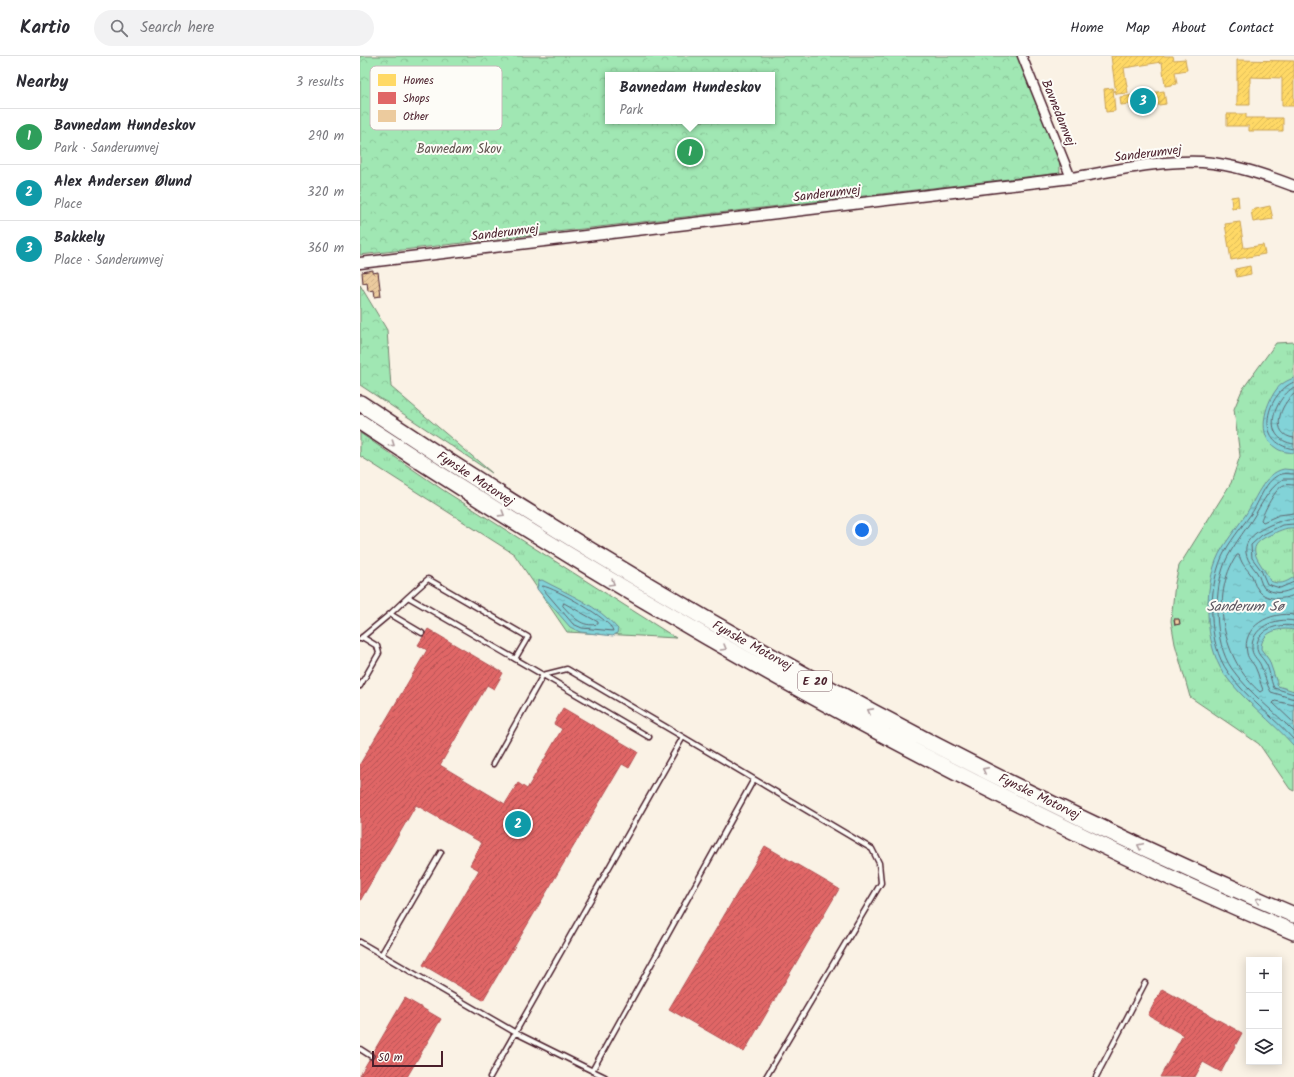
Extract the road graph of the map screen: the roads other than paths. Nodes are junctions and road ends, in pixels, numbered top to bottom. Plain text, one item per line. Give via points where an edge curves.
1 (1022, 56) edge
2 (1071, 178) junction
3 (1294, 186) edge
4 (360, 263) edge
5 (360, 403) edge
6 (360, 422) edge
7 (408, 597) junction
8 (390, 614) junction
9 (422, 634) dead end
10 (361, 638) edge
11 (515, 659) junction
12 (543, 676) junction
13 (360, 686) edge
14 (649, 737) dead end
15 (683, 737) junction
16 (494, 764) dead end
17 (754, 779) junction
18 (441, 852) dead end
19 (1294, 915) edge
20 (1294, 932) edge
21 (360, 942) edge
22 (381, 954) junction
23 (1145, 983) dead end
24 (516, 1033) junction
25 (360, 1049) edge
26 (371, 1056) dead end
27 (592, 1071) junction
28 (490, 1077) edge
29 (605, 1077) edge
30 (766, 1077) edge
31 (1096, 1077) edge

1 - 2 street, Bavnedamvej
2 - 3 street, Sanderumvej via 1172,162 1203,162 1230,166
2 - 4 street, Sanderumvej
19 -> 5 highway, Fynske Motorvej / E 20 via 1106,830 831,690 569,538
6 -> 20 highway, Fynske Motorvej / E 20 via 554,548 817,700 918,754 1099,844
7 - 8 lane
7 - 11 lane
7 - 11 lane via 428,579 528,637
8 - 9 lane
8 - 10 lane
10 - 13 lane via 377,646 379,653
11 - 12 lane
12 - 14 lane
12 - 15 lane via 567,669
12 - 16 lane
15 - 17 lane
15 - 24 lane
17 - 27 lane
17 - 30 lane via 872,849 879,863 881,883
18 - 22 lane
21 - 22 lane
22 - 24 lane
23 - 31 lane
24 - 27 lane
24 - 28 lane
25 - 26 lane
27 - 29 lane

